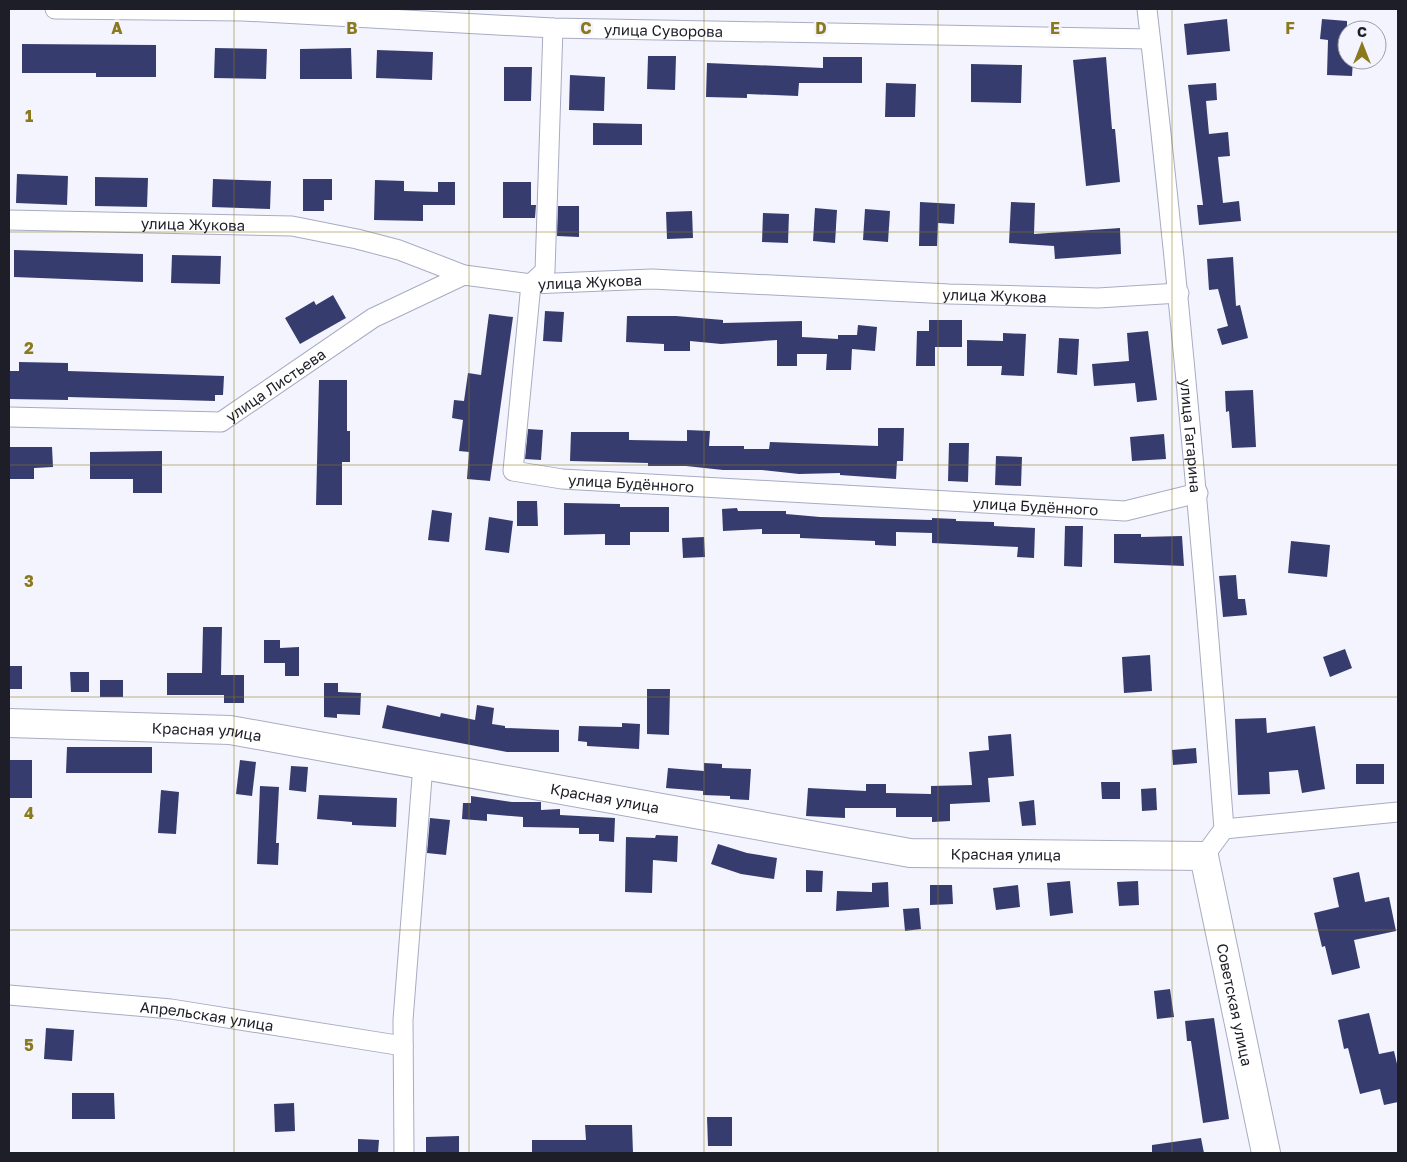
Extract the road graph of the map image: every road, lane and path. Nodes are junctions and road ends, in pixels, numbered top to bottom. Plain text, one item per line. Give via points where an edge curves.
1 (56, 9) edge
2 (1147, 9) edge
3 (243, 10) edge
4 (553, 28) junction
5 (1150, 39) junction
6 (9, 220) edge
7 (464, 275) junction
8 (531, 284) junction
9 (1179, 293) junction
10 (9, 418) edge
11 (1198, 493) junction
12 (9, 723) edge
13 (423, 765) junction
14 (1397, 814) edge
15 (1224, 828) junction
16 (1204, 856) junction
17 (9, 994) edge
18 (403, 1046) junction
19 (404, 1153) edge
20 (1266, 1153) edge

1 - 3 street, улица Суворова
2 - 5 street, улица Гагарина
3 - 4 street, улица Суворова
4 - 5 street, улица Суворова
4 - 8 street via 545,271
5 - 9 street, улица Гагарина
6 - 7 street, улица Жукова via 292,226 399,250
7 - 8 street, улица Жукова
7 - 10 street, улица Листьева via 373,318 221,422
8 - 9 street, улица Жукова via 652,278 949,294 1098,298
8 - 11 street, улица Будённого via 513,471 562,479 1125,511
9 - 11 street, улица Гагарина
11 - 15 street, улица Гагарина
12 - 13 main road, Красная улица via 230,730
13 - 16 main road, Красная улица via 910,853
13 - 18 street
14 - 15 street
15 - 16 street
16 - 20 main road, Советская улица
17 - 18 street, Апрельская улица via 171,1009
18 - 19 street

